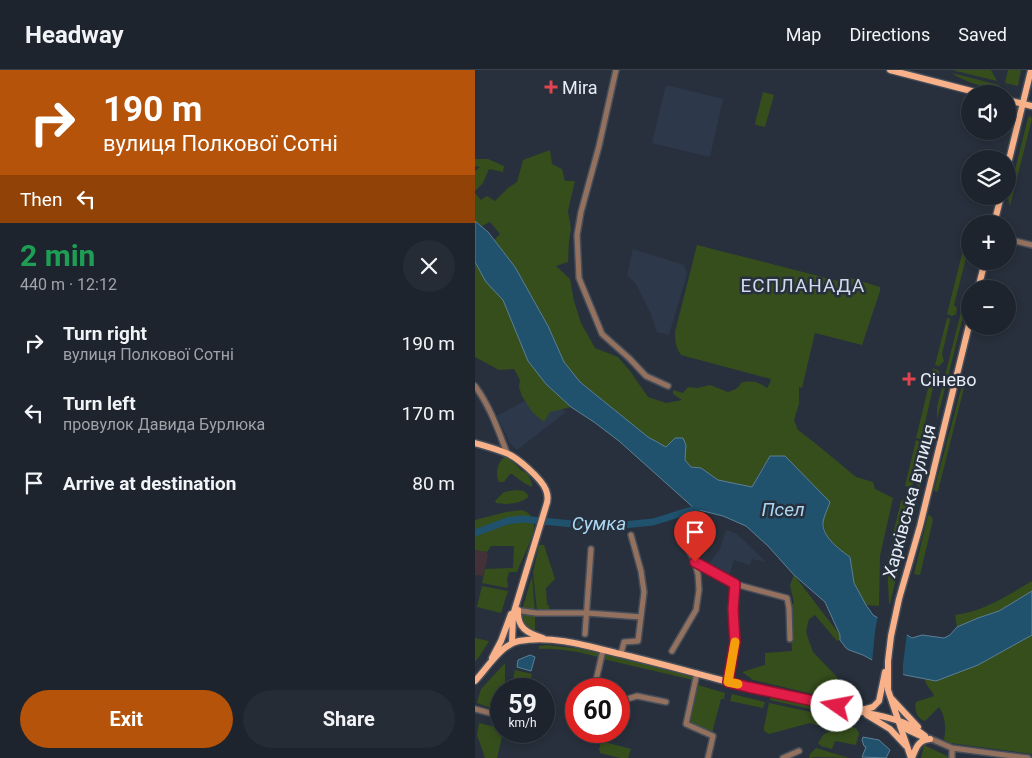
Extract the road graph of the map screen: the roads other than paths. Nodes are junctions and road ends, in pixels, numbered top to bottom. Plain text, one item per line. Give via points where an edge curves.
1 (616, 70) edge
2 (890, 70) edge
3 (1031, 70) edge
4 (961, 88) edge
5 (1016, 102) edge
6 (1023, 104) junction
7 (1032, 106) edge
8 (1012, 150) edge
9 (1016, 241) edge
10 (1032, 245) edge
11 (967, 335) edge
12 (475, 386) edge
13 (668, 386) dead end
14 (475, 443) edge
15 (507, 453) junction
16 (631, 535) dead end
17 (591, 549) dead end
18 (689, 550) dead end
19 (695, 562) junction
20 (735, 584) junction
21 (518, 600) junction
22 (516, 610) junction
23 (587, 613) junction
24 (641, 617) junction
25 (585, 634) dead end
26 (789, 639) dead end
27 (549, 640) junction
28 (512, 643) junction
29 (603, 650) junction
30 (672, 651) dead end
31 (621, 654) junction
32 (489, 666) junction
33 (697, 673) junction
34 (597, 678) edge
35 (475, 681) edge
36 (728, 682) junction
37 (886, 692) junction
38 (630, 698) edge
39 (666, 702) dead end
40 (475, 709) edge
41 (859, 711) junction
42 (490, 713) edge
43 (898, 720) junction
44 (927, 738) junction
45 (908, 748) junction
46 (952, 748) junction
47 (799, 751) dead end
48 (708, 758) edge
49 (783, 758) edge
50 (911, 758) edge
51 (952, 758) edge
52 (1028, 758) edge

1 - 13 street via 579,220 579,278 602,334 646,376
2 - 4 main road
3 - 6 main road
5 - 6 main road
6 - 7 main road
6 - 8 main road
9 - 10 street
11 - 37 main road, Харківська вулиця via 896,614
12 - 15 street
14 - 15 main road
15 - 21 main road via 542,483 548,500
16 - 24 street via 644,592
17 - 23 street
18 - 19 street
19 - 20 street
19 - 30 street via 699,590 696,610
20 - 26 street via 787,598
20 - 36 street via 735,642
21 - 22 main road
21 - 32 main road
22 - 23 street
22 - 27 main road via 521,626
22 - 28 main road
23 - 24 street
23 - 25 street
24 - 31 street via 637,641 624,642
27 - 28 main road
27 - 29 main road
28 - 32 main road
29 - 31 main road
29 - 34 street
31 - 33 main road
32 - 35 main road
33 - 36 main road
33 - 48 street via 686,724 713,736
36 - 41 main road
37 - 41 main road via 876,705
37 - 43 main road
37 - 44 main road
38 - 39 street via 637,696
40 - 42 street
41 - 43 main road
41 - 45 main road via 889,729
43 - 44 main road via 911,725
43 - 45 main road
44 - 46 street
44 - 50 main road via 917,744
45 - 50 main road
46 - 51 street
46 - 52 street
47 - 49 street

